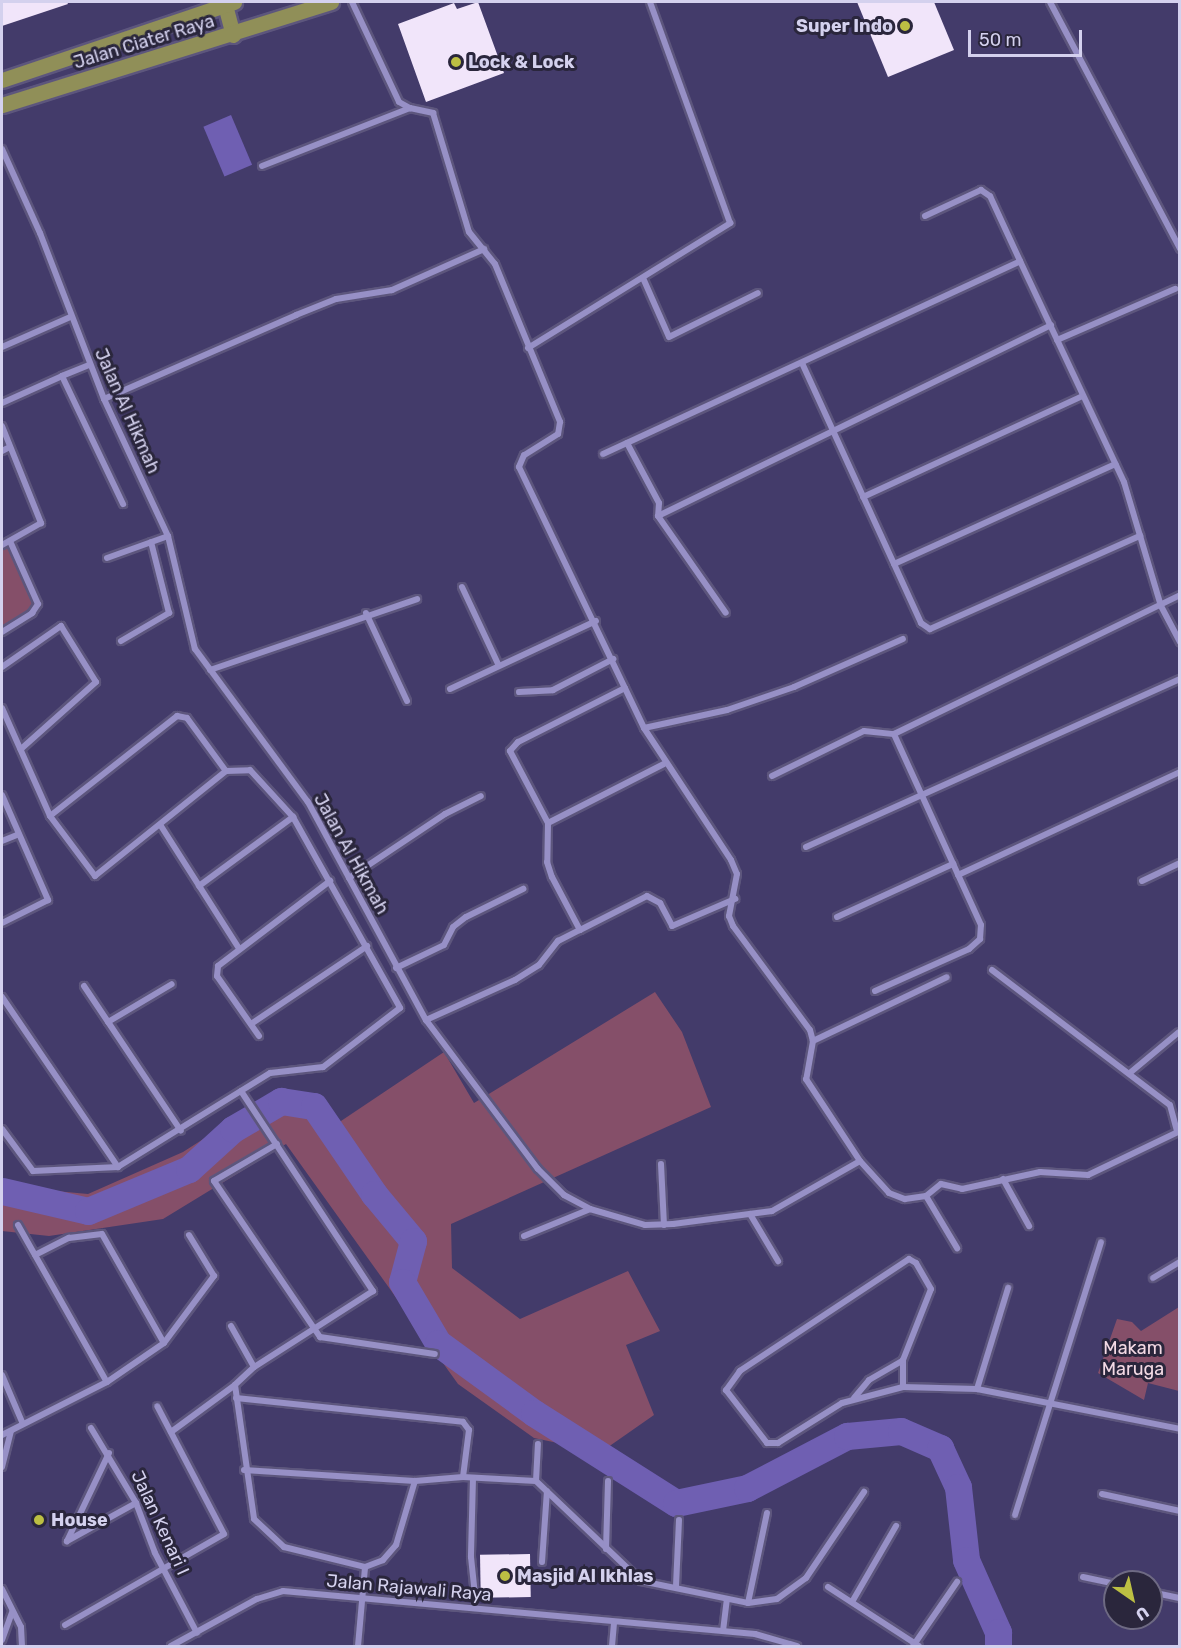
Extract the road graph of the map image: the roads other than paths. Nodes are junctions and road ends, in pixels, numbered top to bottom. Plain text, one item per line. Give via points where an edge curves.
1 (331, 2) edge
2 (352, 2) edge
3 (650, 2) edge
4 (1050, 2) edge
5 (229, 3) edge
6 (232, 35) junction
7 (2, 80) edge
8 (2, 105) edge
9 (410, 108) junction
10 (2, 149) edge
11 (262, 166) dead end
12 (925, 216) dead end
13 (484, 249) junction
14 (1179, 249) edge
15 (1020, 261) junction
16 (643, 278) junction
17 (1175, 288) dead end
18 (758, 292) dead end
19 (70, 317) junction
20 (1050, 326) junction
21 (1058, 340) junction
22 (2, 347) edge
23 (528, 348) junction
24 (802, 363) junction
25 (89, 365) junction
26 (62, 376) junction
27 (1083, 396) junction
28 (104, 399) junction
29 (2, 403) edge
30 (2, 426) edge
31 (832, 429) junction
32 (627, 443) junction
33 (10, 447) junction
34 (2, 451) edge
35 (603, 454) dead end
36 (1115, 464) junction
37 (863, 497) junction
38 (123, 504) dead end
39 (658, 516) junction
40 (168, 536) junction
41 (1140, 536) junction
42 (10, 541) junction
43 (151, 542) junction
44 (2, 544) edge
45 (107, 558) dead end
46 (894, 564) junction
47 (462, 587) dead end
48 (1179, 595) edge
49 (417, 599) dead end
50 (1161, 606) junction
51 (366, 613) junction
52 (726, 613) dead end
53 (596, 621) junction
54 (2, 632) edge
55 (903, 639) dead end
56 (121, 641) dead end
57 (1179, 642) edge
58 (613, 659) junction
59 (498, 664) junction
60 (2, 667) edge
61 (210, 670) junction
62 (1179, 679) edge
63 (625, 687) junction
64 (450, 689) dead end
65 (519, 692) dead end
66 (407, 701) dead end
67 (2, 708) edge
68 (644, 728) junction
69 (894, 734) junction
70 (21, 749) junction
71 (664, 764) junction
72 (226, 771) junction
73 (1179, 772) edge
74 (772, 776) dead end
75 (2, 795) edge
76 (481, 796) dead end
77 (923, 796) junction
78 (50, 816) junction
79 (293, 817) junction
80 (548, 823) junction
81 (161, 826) junction
82 (19, 834) junction
83 (2, 841) edge
84 (806, 848) dead end
85 (1179, 863) edge
86 (953, 864) junction
87 (958, 875) junction
88 (349, 878) junction
89 (1142, 880) dead end
90 (330, 881) junction
91 (199, 886) junction
92 (523, 889) dead end
93 (736, 898) junction
94 (837, 917) dead end
95 (2, 923) edge
96 (580, 930) junction
97 (367, 946) junction
98 (238, 948) junction
99 (396, 968) junction
100 (992, 970) dead end
101 (946, 977) dead end
102 (172, 984) dead end
103 (84, 986) dead end
104 (875, 991) dead end
105 (2, 997) edge
106 (426, 1020) junction
107 (108, 1022) junction
108 (251, 1024) junction
109 (1179, 1032) edge
110 (259, 1036) dead end
111 (813, 1041) junction
112 (1131, 1072) junction
113 (241, 1091) junction
114 (2, 1129) edge
115 (181, 1131) junction
116 (1178, 1132) edge
117 (277, 1144) junction
118 (860, 1161) junction
119 (661, 1164) dead end
120 (118, 1167) junction
121 (1003, 1179) junction
122 (926, 1197) junction
123 (590, 1209) junction
124 (750, 1214) junction
125 (18, 1225) dead end
126 (664, 1225) junction
127 (1029, 1226) dead end
128 (189, 1235) dead end
129 (524, 1236) dead end
130 (1101, 1242) dead end
131 (957, 1248) dead end
132 (35, 1255) junction
133 (778, 1260) dead end
134 (1179, 1262) edge
135 (1153, 1278) dead end
136 (1008, 1288) dead end
137 (231, 1326) dead end
138 (315, 1330) junction
139 (164, 1343) junction
140 (435, 1354) dead end
141 (903, 1360) junction
142 (254, 1367) junction
143 (2, 1375) edge
144 (107, 1382) junction
145 (235, 1385) junction
146 (903, 1387) junction
147 (977, 1389) junction
148 (236, 1398) junction
149 (853, 1399) junction
150 (1048, 1402) junction
151 (157, 1406) dead end
152 (22, 1422) junction
153 (91, 1428) dead end
154 (1179, 1429) edge
155 (11, 1431) junction
156 (171, 1432) junction
157 (2, 1436) edge
158 (538, 1444) dead end
159 (109, 1453) junction
160 (2, 1467) edge
161 (244, 1470) junction
162 (464, 1477) junction
163 (473, 1478) junction
164 (536, 1480) junction
165 (415, 1481) junction
166 (608, 1481) dead end
167 (547, 1491) junction
168 (864, 1492) dead end
169 (1102, 1494) dead end
170 (136, 1503) junction
171 (1179, 1511) edge
172 (768, 1513) dead end
173 (1014, 1515) dead end
174 (679, 1520) dead end
175 (896, 1526) dead end
176 (606, 1549) junction
177 (542, 1562) dead end
178 (164, 1568) junction
179 (365, 1568) junction
180 (1083, 1577) dead end
181 (1103, 1581) edge
182 (957, 1582) dead end
183 (676, 1586) junction
184 (828, 1587) dead end
185 (2, 1589) edge
186 (1163, 1595) edge
187 (475, 1596) dead end
188 (361, 1597) junction
189 (1179, 1598) edge
190 (727, 1600) junction
191 (852, 1602) junction
192 (748, 1603) junction
193 (12, 1612) junction
194 (614, 1623) junction
195 (65, 1625) dead end
196 (723, 1631) junction
197 (197, 1633) junction
198 (2, 1640) edge
199 (915, 1646) edge
200 (22, 1647) edge
201 (171, 1647) edge
202 (358, 1647) edge
203 (612, 1647) edge
204 (797, 1647) edge

1 - 6 main road, Jalan Ciater Raya
2 - 9 street via 399,102
3 - 16 street via 730,217 726,228
4 - 14 street
5 - 6 main road
5 - 7 main road, Jalan Ciater Raya
6 - 8 main road, Jalan Ciater Raya
9 - 11 street
9 - 13 street via 433,113 468,232
10 - 19 street, Jalan Al Hikmah via 40,233
12 - 15 street via 981,190 990,196
13 - 23 street via 495,264
13 - 28 street via 392,290 336,299
15 - 20 street
15 - 24 street
16 - 18 street via 669,337
16 - 23 street
17 - 21 street
19 - 22 street
19 - 25 street, Jalan Al Hikmah
20 - 21 street
20 - 31 street
21 - 27 street
23 - 53 street via 561,426 558,434 524,455 519,466
24 - 31 street
24 - 32 street
25 - 26 street
25 - 28 street, Jalan Al Hikmah
26 - 29 street
26 - 38 street
27 - 36 street
27 - 37 street
28 - 40 street, Jalan Al Hikmah
30 - 33 street
31 - 37 street
31 - 39 street
32 - 35 street
32 - 39 street via 659,503
33 - 34 street
33 - 42 street via 40,523
36 - 41 street
36 - 46 street
37 - 46 street
39 - 52 street
40 - 43 street
40 - 61 street, Jalan Al Hikmah via 189,633
41 - 46 street via 930,630 921,623
41 - 50 street
42 - 44 street
42 - 54 street via 38,604 32,613
43 - 45 street
43 - 56 street via 169,613
47 - 59 street
48 - 50 street
49 - 51 street
50 - 57 street
50 - 69 street
51 - 61 street
51 - 66 street
53 - 58 street
53 - 59 street
55 - 68 street via 794,687 727,710
58 - 63 street
58 - 65 street via 553,690
59 - 64 street
60 - 70 street via 61,626 96,682
61 - 88 street, Jalan Al Hikmah via 308,802
62 - 77 street
63 - 68 street
63 - 80 street via 511,749
67 - 70 street
68 - 71 street
69 - 74 street via 864,731
69 - 77 street
70 - 78 street
71 - 80 street
71 - 93 street via 731,860 737,874
72 - 78 street via 187,718 177,716
72 - 79 street via 250,770
72 - 81 street
73 - 87 street
75 - 82 street
76 - 88 street via 445,814
77 - 84 street
77 - 86 street
78 - 81 street via 95,876
79 - 90 street
79 - 91 street
80 - 96 street via 547,862
81 - 91 street
82 - 83 street
82 - 95 street via 48,900
85 - 89 street
86 - 87 street
86 - 94 street
87 - 104 street via 981,925 980,939 969,949
88 - 99 street, Jalan Al Hikmah
90 - 97 street
90 - 98 street
91 - 98 street
92 - 99 street via 466,917 453,927 444,945
93 - 96 street via 672,926 660,903 647,896
93 - 111 street via 729,916 733,926 810,1030
96 - 106 street via 558,941 539,965 515,980
97 - 108 street
97 - 113 street via 400,1005 398,1011 323,1067 270,1073
98 - 108 street via 222,959 217,976
99 - 106 street, Jalan Al Hikmah
100 - 112 street
101 - 111 street
102 - 107 street
103 - 107 street
105 - 120 street
106 - 123 street, Jalan Al Hikmah via 537,1169 564,1195
107 - 115 street
108 - 110 street
109 - 112 street
111 - 118 street via 806,1079
112 - 116 street via 1170,1105
113 - 115 street
113 - 117 street
114 - 120 street via 33,1171
115 - 120 street
116 - 121 street via 1088,1175 1040,1172
117 - 138 street via 373,1289 369,1297
117 - 138 street via 214,1181
118 - 122 street via 889,1193 905,1199
118 - 124 street, Jalan Al Hikmah via 793,1203
119 - 126 street
121 - 122 street via 962,1189 941,1184
121 - 127 street
122 - 131 street
123 - 126 street, Jalan Al Hikmah via 645,1225
123 - 129 street
124 - 126 street, Jalan Al Hikmah
124 - 133 street
125 - 132 street
128 - 139 street via 214,1276
130 - 150 street
132 - 139 street via 69,1238 102,1234
132 - 144 street
134 - 135 street
136 - 147 street
137 - 142 street
138 - 140 street via 325,1341
138 - 142 street
139 - 144 street
141 - 146 street
141 - 149 street via 869,1380
141 - 149 street via 931,1289 916,1263 909,1259 740,1371 726,1390 767,1443 778,1443
142 - 145 street
143 - 152 street
144 - 152 street
145 - 148 street
145 - 156 street
146 - 147 street
146 - 149 street
147 - 150 street
148 - 161 street
148 - 162 street via 463,1422 469,1430
150 - 154 street
150 - 173 street
151 - 156 street
152 - 155 street
153 - 159 street, Jalan Kenari I
155 - 157 street
155 - 160 street
156 - 178 street via 224,1534
158 - 164 street
159 - 170 street, Jalan Kenari I
159 - 170 street via 67,1541
161 - 165 street
161 - 179 street via 254,1519 268,1537 300,1553
162 - 163 street
162 - 165 street
163 - 164 street
163 - 187 street via 471,1557
164 - 167 street
165 - 179 street via 396,1545 382,1560
166 - 176 street
167 - 176 street
167 - 177 street
168 - 192 street via 806,1578 777,1599
169 - 171 street
170 - 178 street, Jalan Kenari I
172 - 192 street
174 - 183 street
175 - 191 street
176 - 183 street via 641,1581
178 - 195 street
178 - 197 street, Jalan Kenari I
179 - 188 street
180 - 181 street
182 - 199 street
183 - 190 street
184 - 191 street
185 - 193 street
186 - 189 street
188 - 194 street, Jalan Rajawali Raya
188 - 197 street, Jalan Rajawali Raya via 270,1594
188 - 202 street
190 - 192 street
190 - 196 street
191 - 199 street
193 - 198 street
193 - 200 street via 21,1627
194 - 196 street, Jalan Rajawali Raya
194 - 203 street
196 - 204 street, Jalan Rajawali Raya via 754,1634
197 - 201 street, Jalan Rajawali Raya

